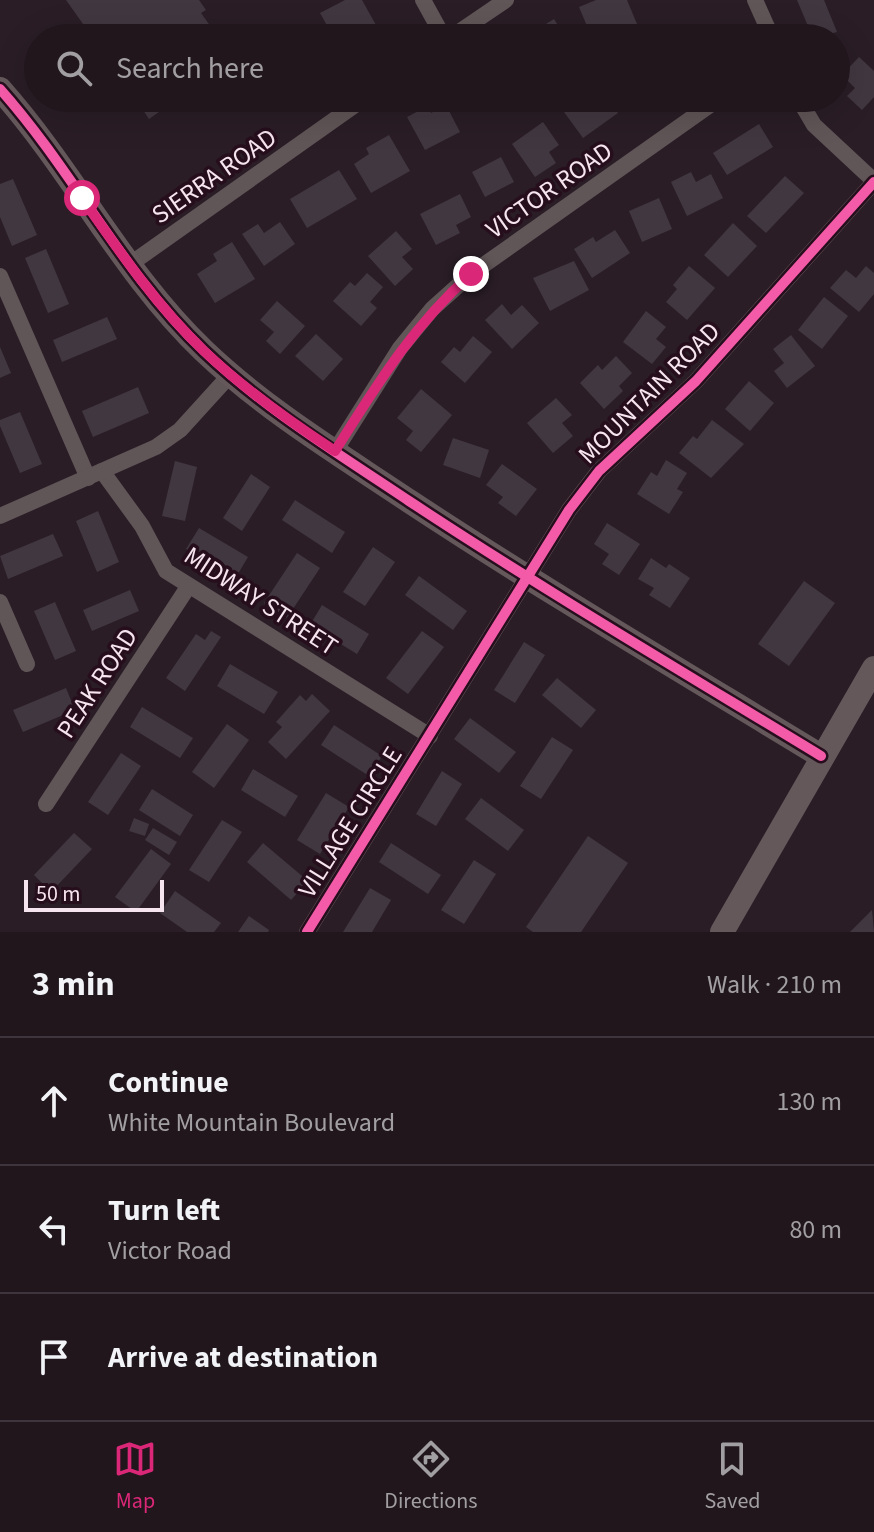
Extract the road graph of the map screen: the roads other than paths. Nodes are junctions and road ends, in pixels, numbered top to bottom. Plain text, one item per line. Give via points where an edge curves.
1 (423, 0) edge
2 (506, 0) edge
3 (755, 0) edge
4 (438, 24) edge
5 (469, 24) edge
6 (766, 24) edge
7 (0, 89) edge
8 (345, 112) edge
9 (700, 112) edge
10 (806, 112) edge
11 (874, 182) edge
12 (129, 265) junction
13 (0, 276) edge
14 (230, 375) junction
15 (335, 451) junction
16 (95, 474) junction
17 (0, 516) edge
18 (527, 579) junction
19 (188, 587) junction
20 (0, 602) edge
21 (27, 664) dead end
22 (874, 668) edge
23 (430, 736) junction
24 (821, 756) junction
25 (46, 804) dead end
26 (307, 932) edge
27 (722, 932) edge

1 - 4 street
2 - 5 street
3 - 6 street
7 - 12 street via 42,137
8 - 12 street, SIERRA ROAD
9 - 15 street, VICTOR ROAD via 441,300 400,348
10 - 11 street
11 - 18 street, MOUNTAIN ROAD via 696,381 599,471
12 - 14 street
13 - 16 street, MIDWAY STREET
14 - 15 street
14 - 16 street via 180,430 156,447
15 - 18 street
16 - 17 street
16 - 19 street, MIDWAY STREET via 142,526 158,561
18 - 23 street, MOUNTAIN ROAD
18 - 24 street
19 - 23 street, MIDWAY STREET
19 - 25 street, PEAK ROAD
20 - 21 street
22 - 24 street
23 - 26 street, VILLAGE CIRCLE
24 - 27 street

